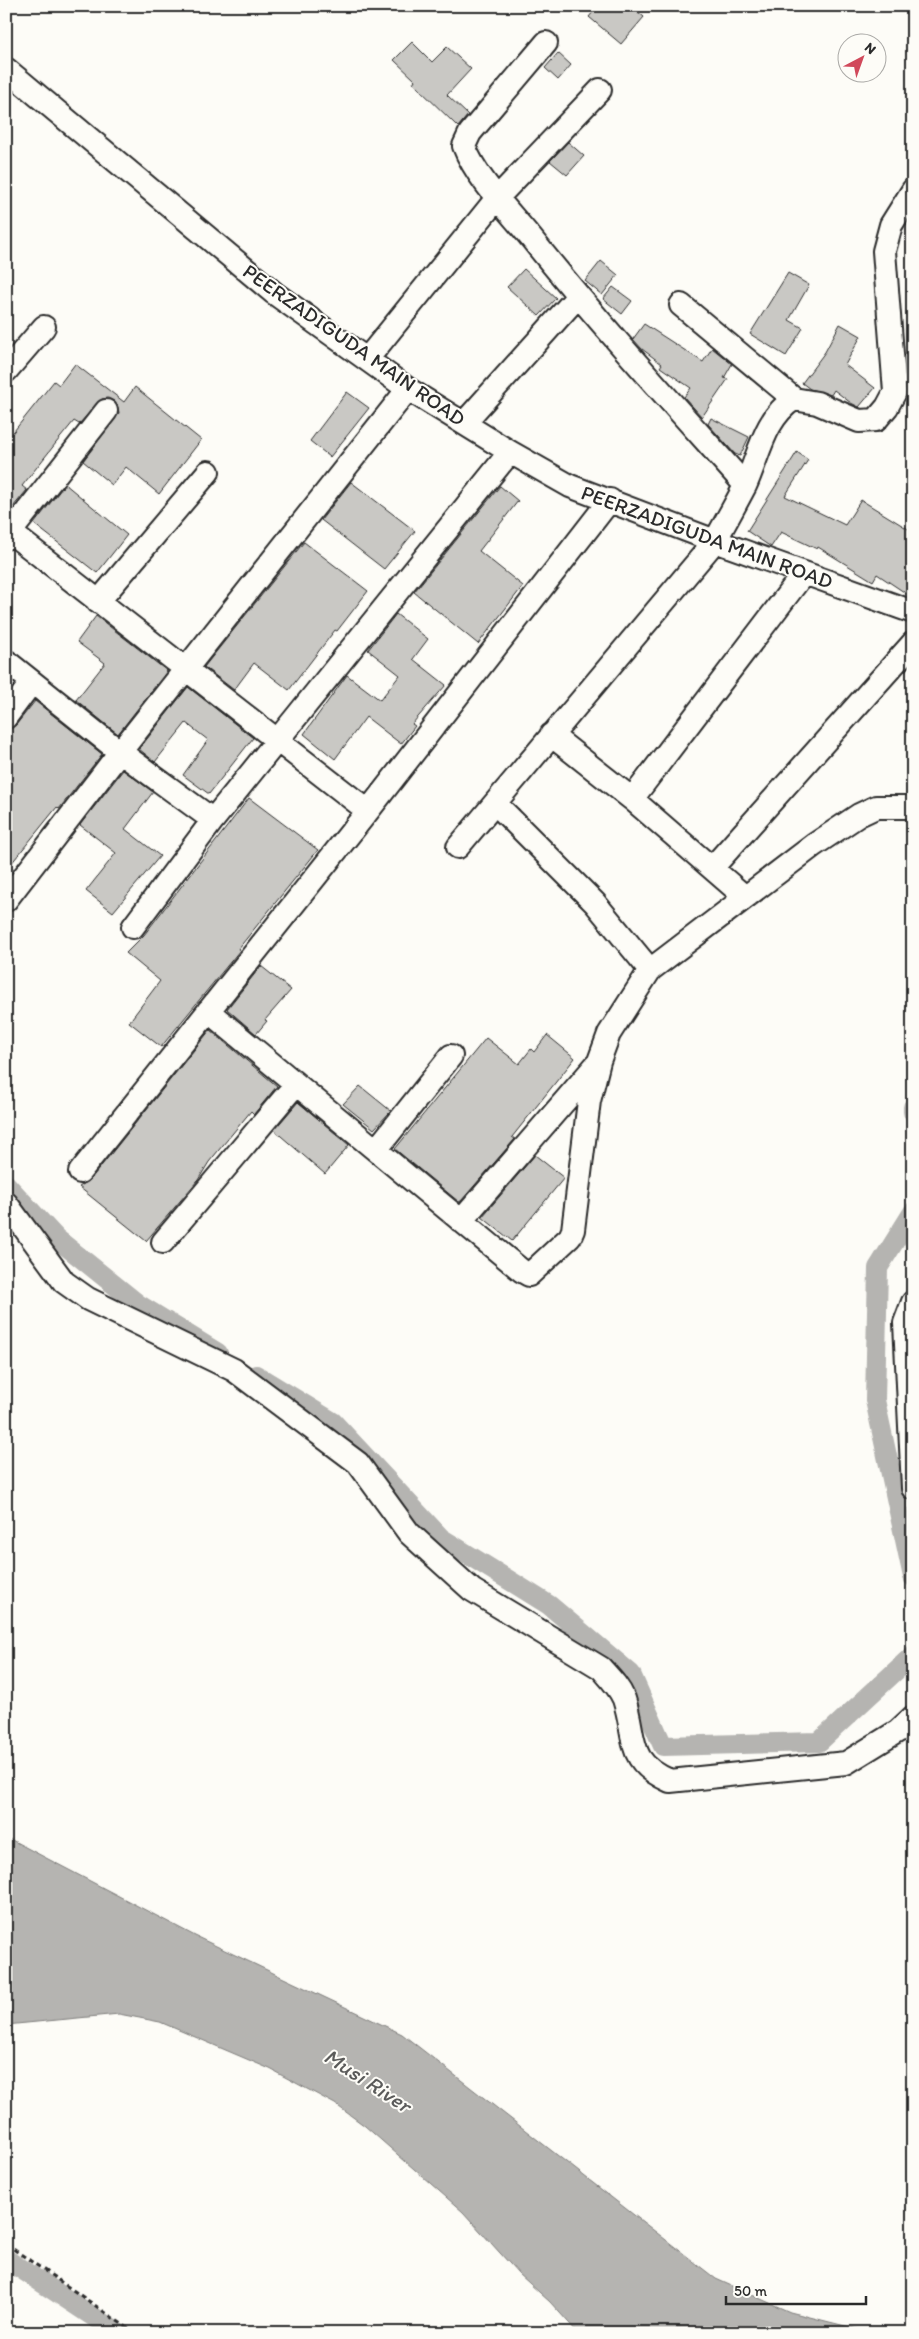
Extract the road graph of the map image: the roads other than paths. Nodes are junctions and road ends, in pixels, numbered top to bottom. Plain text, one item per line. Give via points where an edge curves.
1 (546, 43) dead end
2 (6, 69) edge
3 (600, 90) dead end
4 (913, 190) edge
5 (498, 197) junction
6 (578, 296) junction
7 (681, 305) dead end
8 (44, 327) dead end
9 (368, 358) junction
10 (6, 372) edge
11 (408, 389) junction
12 (794, 399) junction
13 (106, 411) dead end
14 (464, 424) junction
15 (510, 452) junction
16 (208, 472) dead end
17 (745, 485) junction
18 (610, 500) junction
19 (8, 533) edge
20 (715, 541) junction
21 (804, 573) junction
22 (98, 602) junction
23 (913, 612) edge
24 (912, 644) edge
25 (6, 661) edge
26 (187, 669) junction
27 (32, 682) junction
28 (6, 716) edge
29 (551, 735) junction
30 (278, 741) junction
31 (120, 752) junction
32 (632, 799) junction
33 (495, 803) junction
34 (913, 807) edge
35 (368, 811) junction
36 (213, 820) junction
37 (458, 847) dead end
38 (712, 868) junction
39 (745, 897) junction
40 (6, 900) edge
41 (133, 927) dead end
42 (650, 970) junction
43 (208, 1011) junction
44 (451, 1056) dead end
45 (599, 1060) junction
46 (296, 1084) junction
47 (376, 1150) junction
48 (80, 1172) dead end
49 (6, 1203) edge
50 (461, 1221) junction
51 (163, 1242) dead end
52 (913, 1302) edge
53 (913, 1488) edge
54 (913, 1717) edge

1 - 5 street via 470,133 464,146
2 - 9 street, PEERZADIGUDA MAIN ROAD via 274,293
3 - 5 street
4 - 12 street via 891,225 884,251 895,392 887,407 876,420 859,422 817,403
5 - 6 street
5 - 9 street
6 - 14 street
6 - 17 street
7 - 12 street
8 - 10 street
9 - 11 street, PEERZADIGUDA MAIN ROAD
11 - 14 street, PEERZADIGUDA MAIN ROAD
11 - 26 street
12 - 17 street via 772,420
13 - 19 street
14 - 15 street, PEERZADIGUDA MAIN ROAD
15 - 18 street, PEERZADIGUDA MAIN ROAD via 570,486
15 - 30 street
16 - 22 street
17 - 20 street
18 - 20 street, PEERZADIGUDA MAIN ROAD
18 - 35 street
19 - 22 street
20 - 21 street, PEERZADIGUDA MAIN ROAD
20 - 29 street
21 - 23 street, PEERZADIGUDA MAIN ROAD
21 - 32 street
22 - 26 street
24 - 38 street
25 - 27 street
26 - 30 street
26 - 31 street
27 - 28 street
27 - 31 street
29 - 32 street
29 - 33 street
30 - 35 street
30 - 36 street
31 - 36 street
31 - 40 street
32 - 38 street
33 - 37 street
33 - 42 street via 595,903
34 - 39 street via 876,807 859,815
35 - 43 street
36 - 41 street
38 - 39 street
39 - 42 street
42 - 45 street via 609,1034
43 - 46 street
43 - 48 street
44 - 47 street
45 - 50 street
45 - 50 street via 589,1101 570,1237 529,1275
46 - 47 street
46 - 51 street
47 - 50 street
49 - 54 street via 64,1282 88,1299 234,1370 358,1463 409,1532 472,1590 601,1668 618,1686 635,1750 651,1773 670,1781 846,1763 898,1731
52 - 53 street via 905,1323

